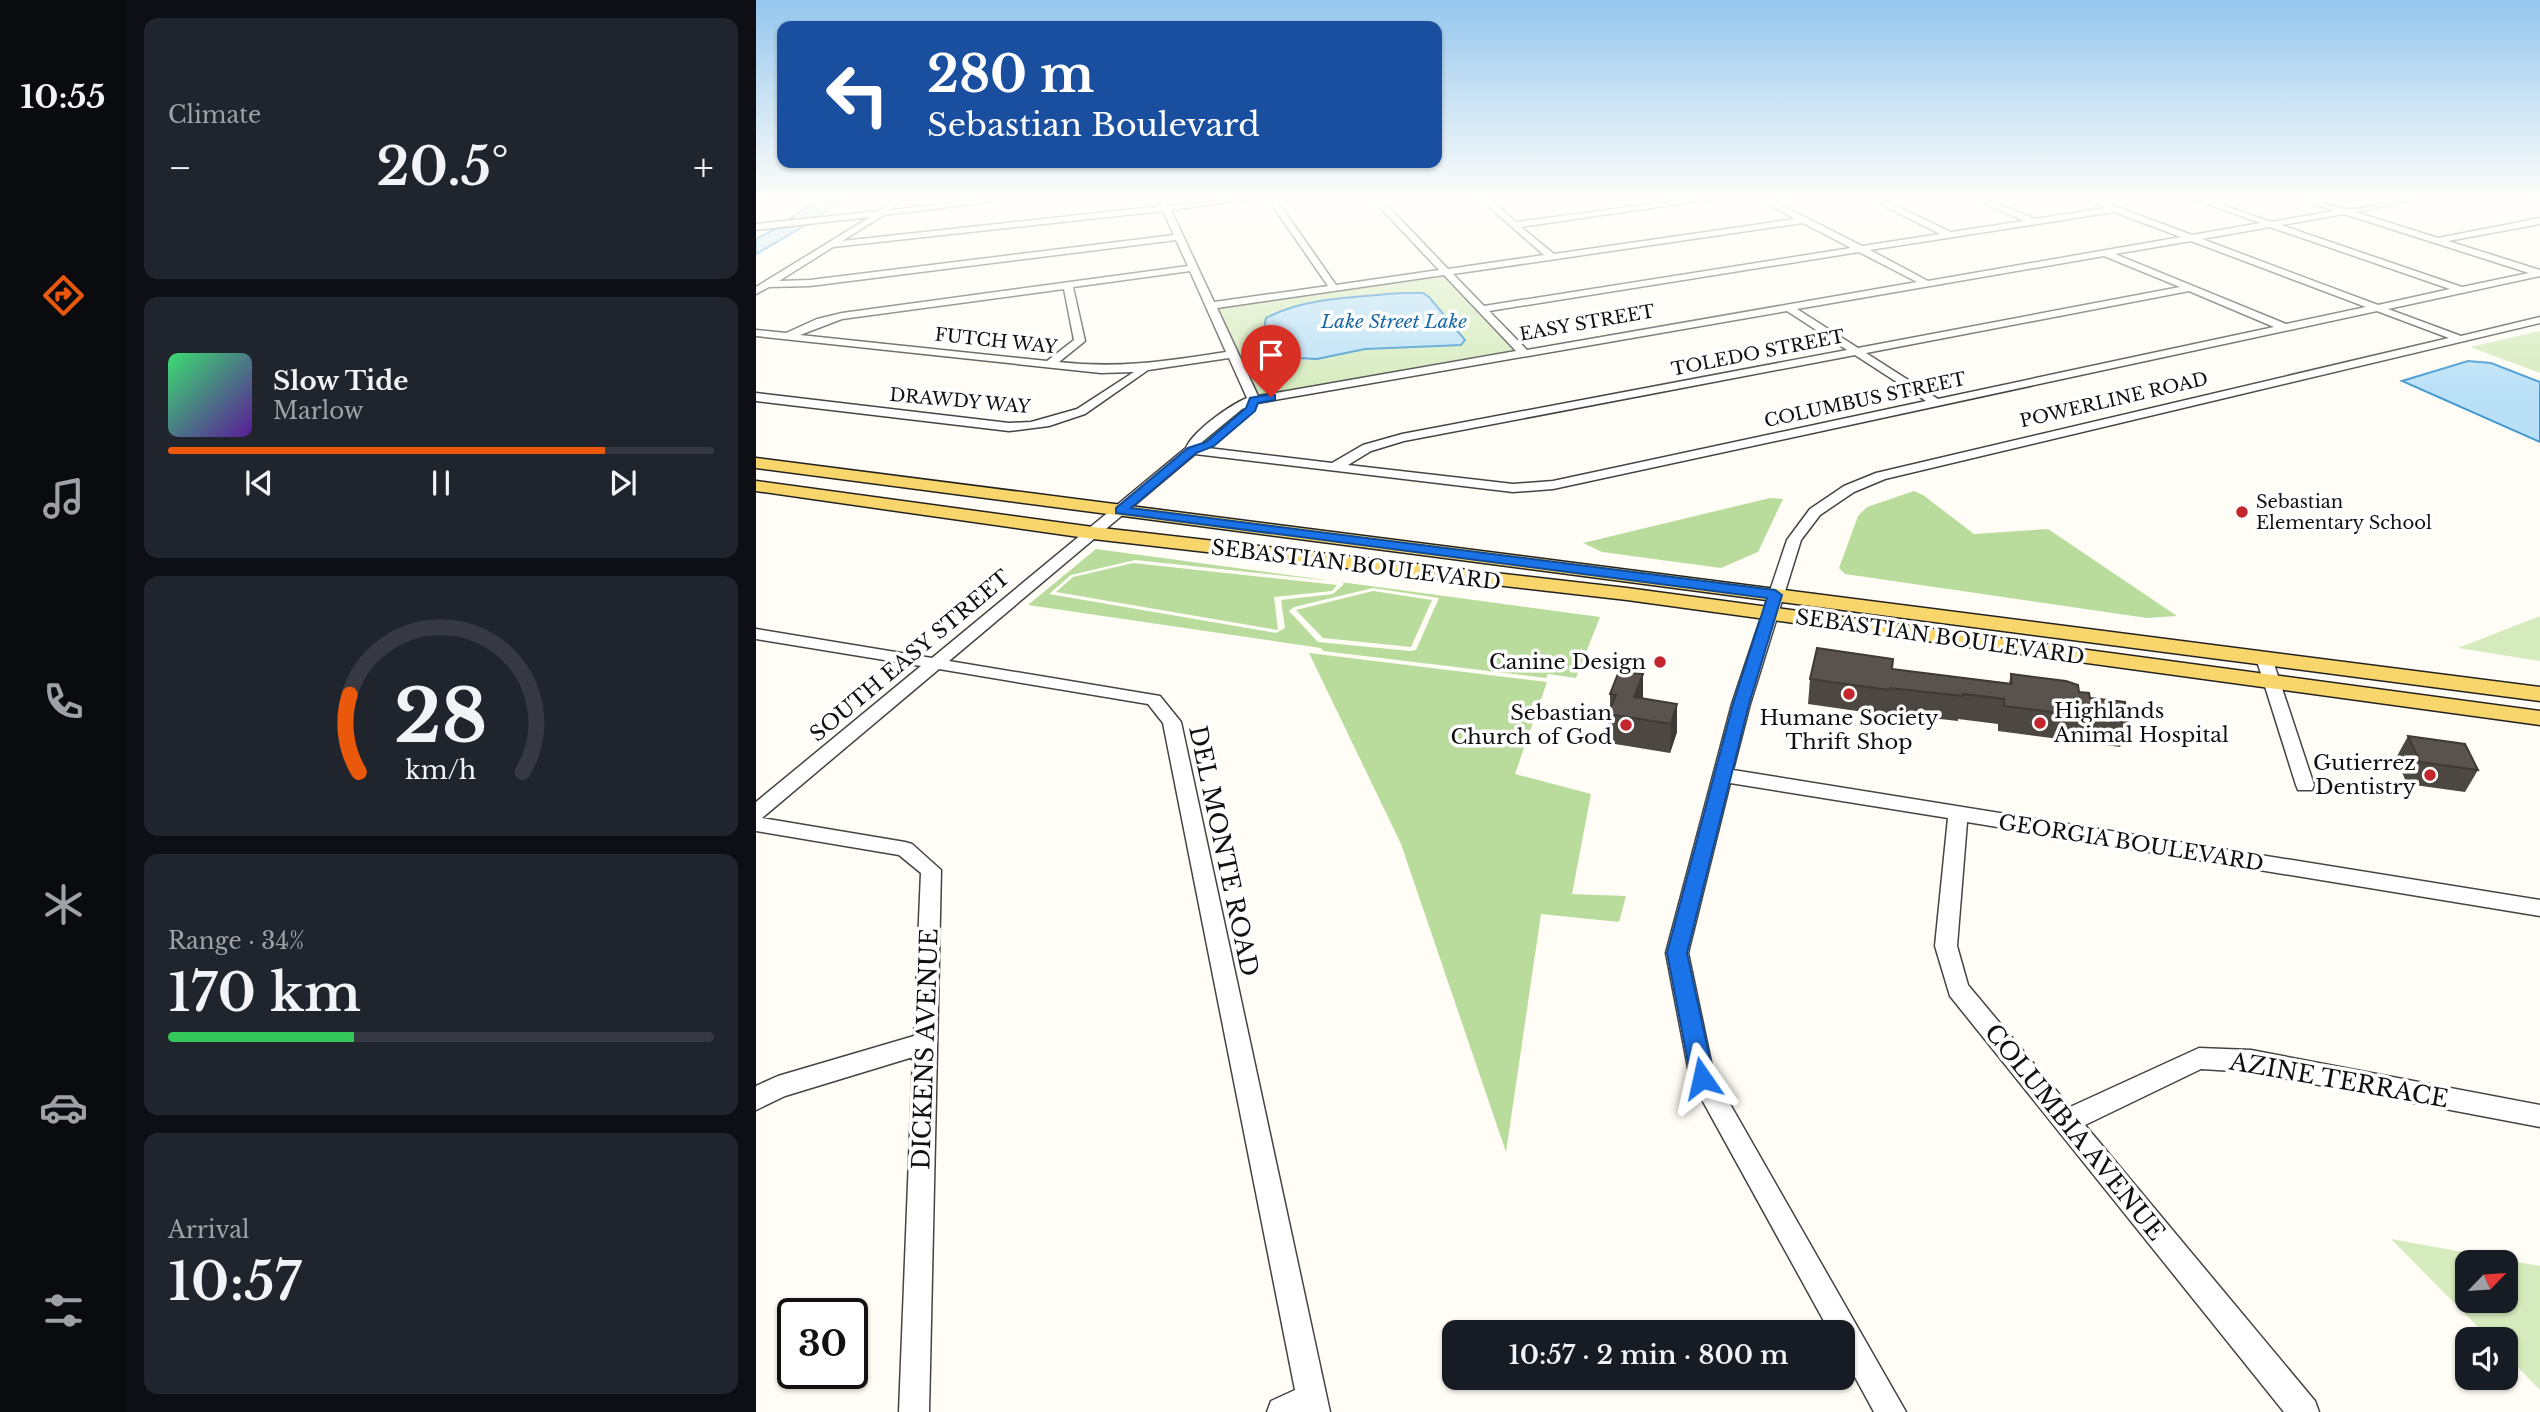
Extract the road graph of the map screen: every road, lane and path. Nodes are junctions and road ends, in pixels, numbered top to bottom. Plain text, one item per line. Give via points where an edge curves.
1 (797, 265) edge
2 (955, 265) edge
3 (1191, 265) edge
4 (1318, 265) edge
5 (1441, 265) edge
6 (1490, 265) edge
7 (1764, 265) edge
8 (1889, 265) edge
9 (2037, 265) edge
10 (2135, 265) edge
11 (2262, 265) edge
12 (2389, 265) edge
13 (2514, 265) edge
14 (1193, 268) junction
15 (1447, 271) junction
16 (2540, 273) edge
17 (767, 284) junction
18 (1927, 284) junction
19 (1068, 285) junction
20 (1333, 287) junction
21 (2191, 288) junction
22 (2461, 290) junction
23 (756, 291) edge
24 (1210, 306) junction
25 (2376, 307) junction
26 (1789, 308) junction
27 (1483, 309) junction
28 (2540, 320) edge
29 (2286, 328) junction
30 (756, 333) edge
31 (788, 336) junction
32 (2460, 339) junction
33 (1857, 352) junction
34 (1524, 353) junction
35 (1232, 354) junction
36 (1050, 364) junction
37 (1142, 368) junction
38 (756, 397) edge
39 (1254, 401) junction
40 (1935, 402) junction
41 (1192, 450) junction
42 (756, 463) edge
43 (1336, 466) junction
44 (756, 486) edge
45 (1120, 510) junction
46 (1093, 533) junction
47 (1772, 604) junction
48 (758, 636) edge
49 (2264, 658) junction
50 (935, 663) junction
51 (2273, 682) junction
52 (2540, 694) edge
53 (2540, 718) edge
54 (1723, 775) junction
55 (2305, 785) dead end
56 (756, 814) edge
57 (1958, 815) junction
58 (756, 824) edge
59 (2540, 908) edge
60 (924, 1043) junction
61 (756, 1099) edge
62 (2540, 1116) edge
63 (2067, 1121) junction
64 (1313, 1405) edge
65 (914, 1412) edge
66 (1282, 1412) edge
67 (1891, 1412) edge
68 (2304, 1412) edge

1 - 17 street
2 - 17 street
3 - 14 street
4 - 20 street
5 - 15 street
6 - 15 street
7 - 27 street
8 - 18 street
9 - 18 street, EASY STREET
10 - 21 street
11 - 25 street
12 - 22 street
13 - 16 street
14 - 19 street
14 - 24 street
15 - 20 street
15 - 27 street
16 - 22 street, COLUMBUS STREET
17 - 23 street
18 - 26 street, EASY STREET
19 - 31 street via 842,316
19 - 36 street via 1080,341
20 - 24 street
21 - 29 street
21 - 33 street, TOLEDO STREET
22 - 25 street, COLUMBUS STREET
24 - 35 street
25 - 29 street, COLUMBUS STREET
25 - 32 street
26 - 33 street
26 - 34 street, EASY STREET
27 - 34 street
28 - 32 street, POWERLINE ROAD
29 - 40 street, COLUMBUS STREET
30 - 31 street, FUTCH WAY
31 - 36 street, FUTCH WAY
32 - 47 street, POWERLINE ROAD via 1881,476 1849,489 1815,512 1794,540
33 - 40 street
33 - 43 street, TOLEDO STREET via 1402,438 1367,448
34 - 39 street, EASY STREET
35 - 37 street, FUTCH WAY
35 - 39 street
36 - 37 street, FUTCH WAY via 1101,370
37 - 38 street, DRAWDY WAY via 1085,412 1037,426 1009,427
39 - 41 street via 1251,409 1210,444
40 - 43 street, COLUMBUS STREET via 1553,485 1513,488
41 - 43 street, COLUMBUS STREET
41 - 45 street
42 - 45 main road, SEBASTIAN BOULEVARD
44 - 46 main road, SEBASTIAN BOULEVARD
45 - 46 street
45 - 47 main road, SEBASTIAN BOULEVARD
46 - 47 main road, SEBASTIAN BOULEVARD via 1627,594
46 - 50 street, SOUTH EASY STREET
47 - 49 main road, SEBASTIAN BOULEVARD
47 - 51 main road, SEBASTIAN BOULEVARD
47 - 54 street, POWERLINE ROAD
48 - 50 street, DEL MONTE ROAD
49 - 51 street
49 - 52 main road, SEBASTIAN BOULEVARD
50 - 56 street, SOUTH EASY STREET
50 - 64 street, DEL MONTE ROAD via 1154,700 1172,722
51 - 53 main road, SEBASTIAN BOULEVARD
51 - 55 street
54 - 57 street, GEORGIA BOULEVARD
54 - 67 street, POWERLINE ROAD via 1677,953 1702,1078
57 - 59 street, GEORGIA BOULEVARD
57 - 63 street, COLUMBIA AVENUE via 1945,946 1958,989
58 - 60 street, DICKENS AVENUE via 905,849 931,870
60 - 61 street via 778,1087
60 - 65 street, DICKENS AVENUE
62 - 63 street, AZINE TERRACE via 2251,1060 2199,1058
63 - 68 street, COLUMBIA AVENUE
64 - 66 street

